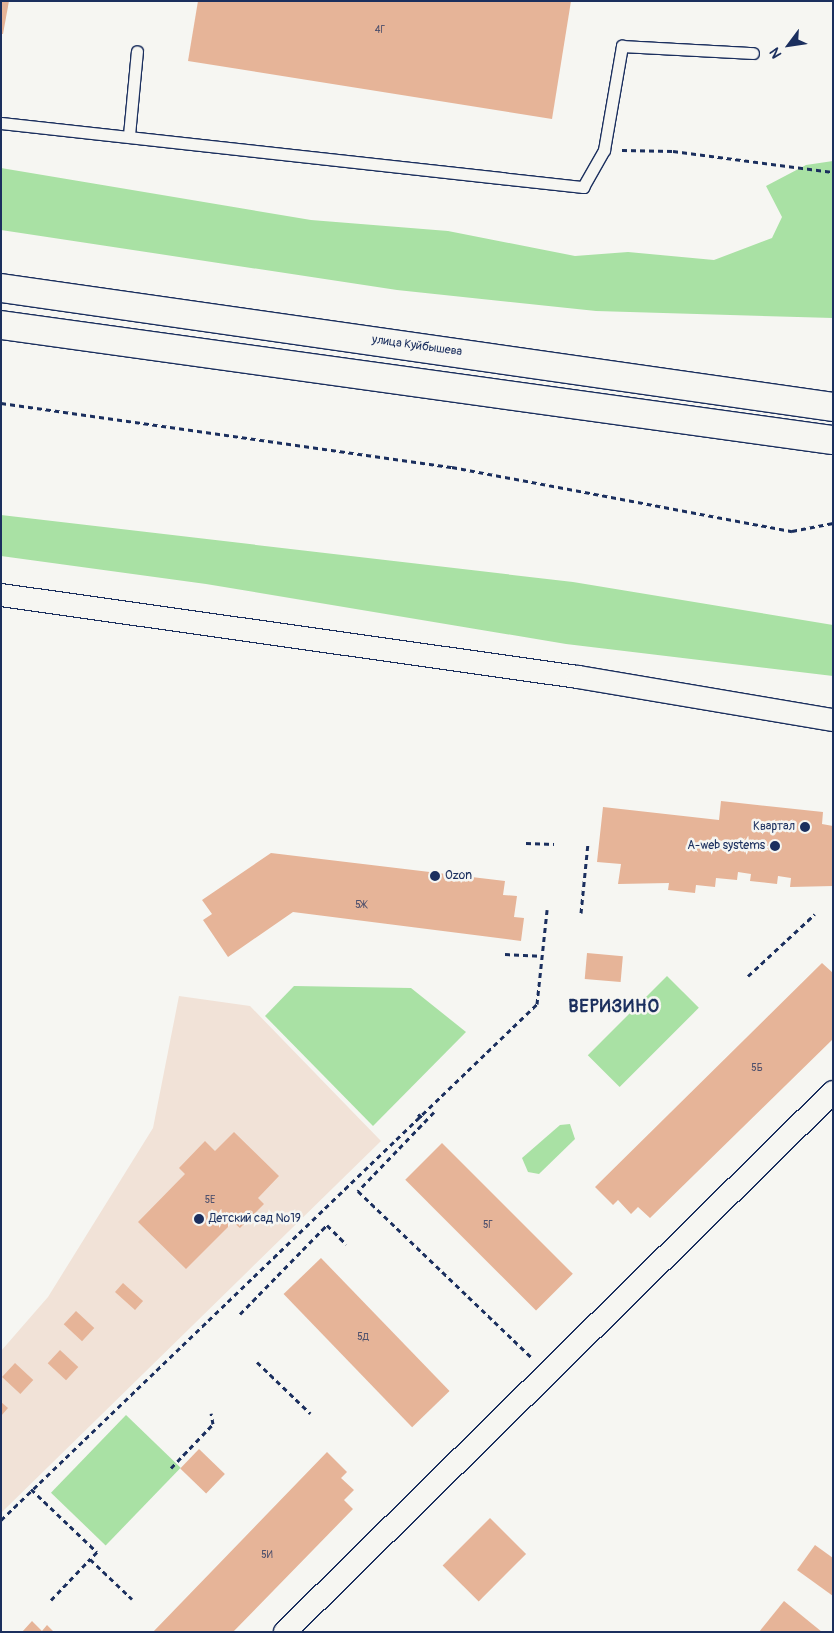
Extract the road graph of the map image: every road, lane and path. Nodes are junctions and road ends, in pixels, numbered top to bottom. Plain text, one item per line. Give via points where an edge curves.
1 (137, 51) dead end
2 (753, 53) dead end
3 (1, 123) edge
4 (129, 135) junction
5 (604, 150) junction
6 (833, 172) edge
7 (1, 288) edge
8 (1, 326) edge
9 (1, 403) edge
10 (833, 406) edge
11 (833, 440) edge
12 (833, 524) edge
13 (1, 595) edge
14 (833, 720) edge
15 (526, 843) dead end
16 (588, 843) dead end
17 (554, 844) dead end
18 (547, 910) dead end
19 (581, 912) dead end
20 (815, 914) dead end
21 (505, 954) dead end
22 (540, 956) junction
23 (748, 976) dead end
24 (833, 1092) edge
25 (434, 1112) dead end
26 (418, 1114) junction
27 (426, 1121) junction
28 (346, 1244) dead end
29 (240, 1314) dead end
30 (257, 1362) dead end
31 (548, 1374) junction
32 (210, 1413) dead end
33 (310, 1413) dead end
34 (171, 1468) dead end
35 (31, 1489) junction
36 (1, 1520) edge
37 (90, 1559) junction
38 (132, 1599) dead end
39 (51, 1600) dead end
40 (285, 1632) edge

1 - 4 lane
2 - 5 lane via 622,46
3 - 4 lane
4 - 5 lane via 583,187
5 - 6 path via 673,151
7 - 10 highway, улица Куйбышева
8 - 11 highway
9 - 12 path via 452,466 792,531
13 - 14 street via 578,677
15 - 17 path
16 - 19 path
18 - 22 path
20 - 23 path
21 - 22 path
22 - 26 path via 537,1004
24 - 31 street
25 - 27 path
26 - 27 path
26 - 35 path
27 - 31 path via 358,1191
28 - 29 path via 327,1225
30 - 33 path
31 - 40 street
32 - 34 path via 213,1424
35 - 36 path
35 - 37 path via 97,1552
37 - 38 path
37 - 39 path

